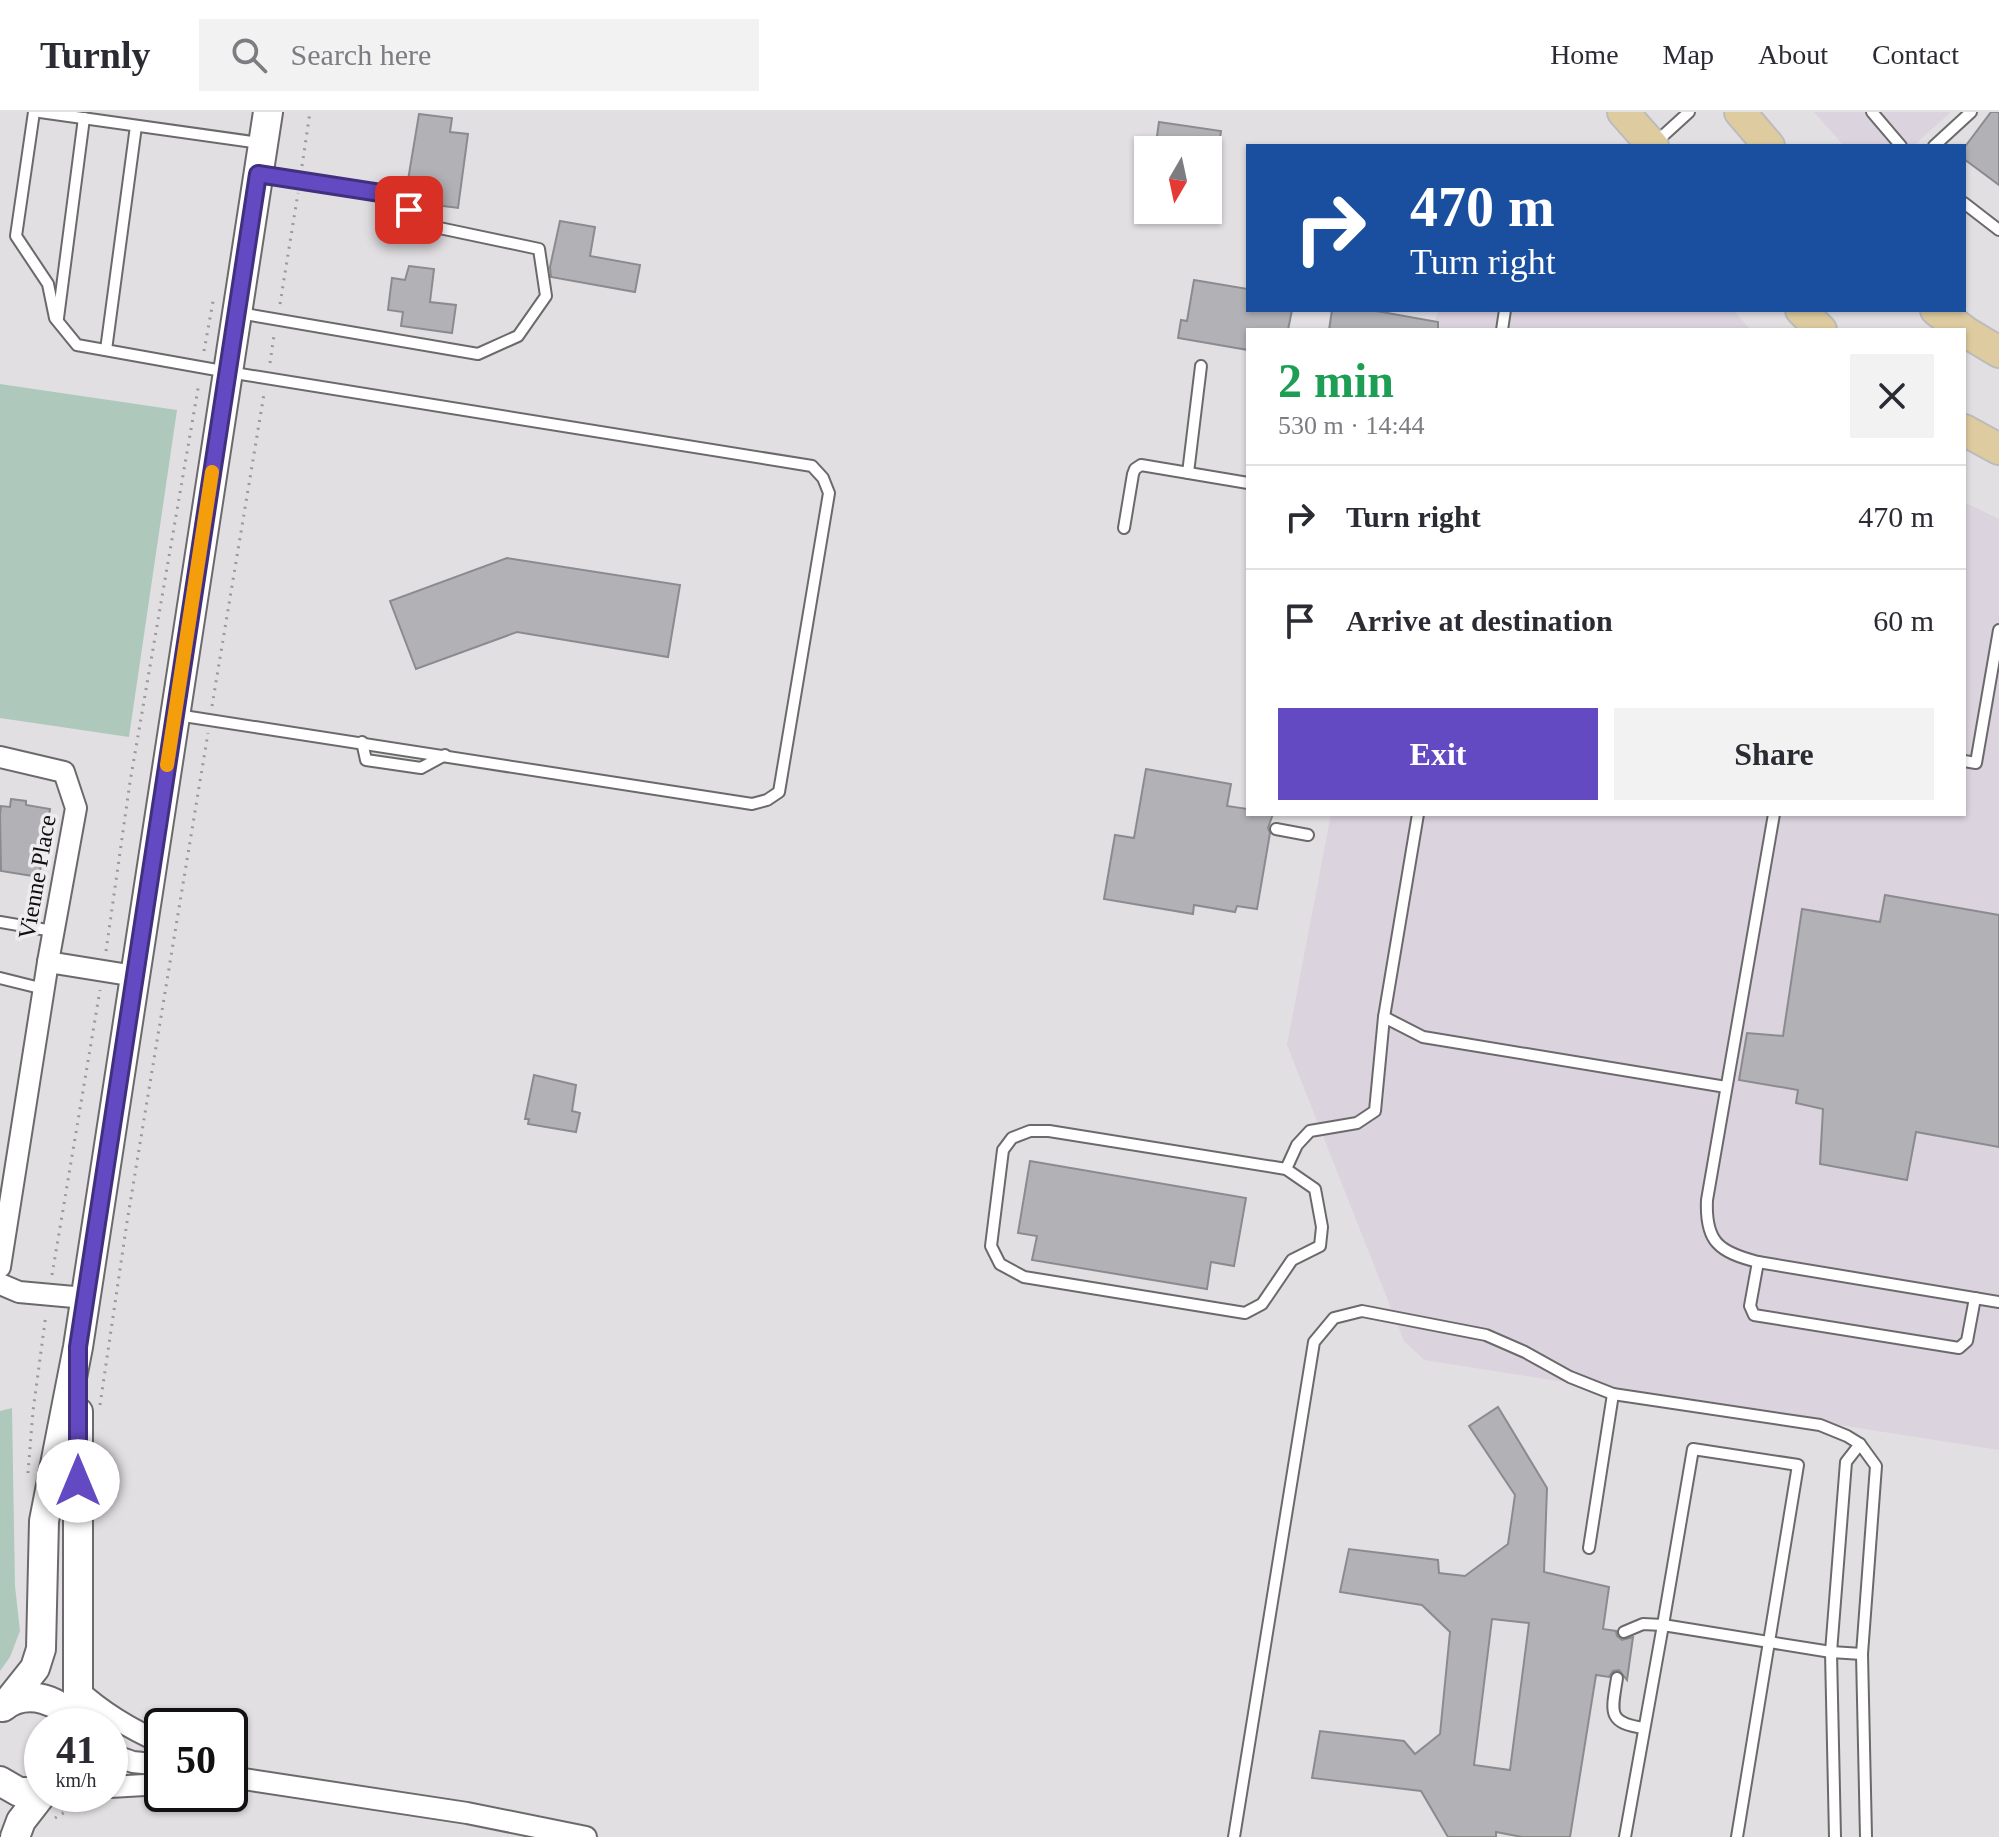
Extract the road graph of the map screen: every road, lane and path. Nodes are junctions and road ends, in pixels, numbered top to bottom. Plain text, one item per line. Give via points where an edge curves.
1 (37, 112) edge
2 (268, 112) edge
3 (310, 112) edge
4 (1623, 112) edge
5 (1689, 112) edge
6 (1740, 112) edge
7 (1872, 112) edge
8 (1971, 112) edge
9 (84, 118) junction
10 (136, 126) junction
11 (263, 144) junction
12 (1651, 144) edge
13 (1655, 144) edge
14 (1767, 144) edge
15 (1899, 144) edge
16 (1936, 144) edge
17 (258, 174) junction
18 (300, 180) junction
19 (1966, 205) edge
20 (1999, 230) edge
21 (225, 304) junction
22 (1803, 312) edge
23 (1939, 312) edge
24 (277, 320) junction
25 (58, 322) junction
26 (1819, 328) edge
27 (1961, 328) edge
28 (1966, 331) edge
29 (106, 350) junction
30 (1999, 352) edge
31 (1201, 366) dead end
32 (215, 370) junction
33 (267, 378) junction
34 (1966, 431) edge
35 (1999, 449) edge
36 (1188, 473) junction
37 (1246, 483) edge
38 (1124, 528) dead end
39 (1999, 630) edge
40 (175, 714) junction
41 (210, 719) junction
42 (362, 742) junction
43 (445, 755) junction
44 (0, 757) edge
45 (1966, 761) edge
46 (1418, 816) edge
47 (1774, 816) edge
48 (1276, 829) dead end
49 (1308, 835) dead end
50 (0, 922) edge
51 (53, 931) junction
52 (48, 962) junction
53 (103, 971) junction
54 (135, 976) junction
55 (0, 978) edge
56 (44, 989) junction
57 (1384, 1017) junction
58 (1726, 1087) junction
59 (1286, 1169) junction
60 (1758, 1262) junction
61 (0, 1267) edge
62 (0, 1284) edge
63 (49, 1295) junction
64 (85, 1298) junction
65 (1975, 1298) junction
66 (1999, 1302) edge
67 (78, 1347) junction
68 (1613, 1394) junction
69 (99, 1416) dead end
70 (1860, 1444) junction
71 (27, 1481) dead end
72 (1589, 1548) dead end
73 (1663, 1625) junction
74 (1624, 1632) dead end
75 (1769, 1641) junction
76 (1831, 1652) junction
77 (1862, 1654) junction
78 (1617, 1678) dead end
79 (77, 1689) junction
80 (4, 1706) edge
81 (63, 1708) edge
82 (77, 1708) edge
83 (1644, 1728) junction
84 (144, 1735) edge
85 (248, 1780) edge
86 (0, 1781) edge
87 (24, 1792) edge
88 (28, 1812) edge
89 (61, 1812) edge
90 (49, 1823) dead end
91 (15, 1837) edge
92 (586, 1837) edge
93 (1234, 1837) edge
94 (1625, 1837) edge
95 (1737, 1837) edge
96 (1835, 1837) edge
97 (1866, 1837) edge

1 - 9 lane
1 - 25 lane via 16,236 48,284
2 - 11 main road
3 - 18 path
4 - 12 main road
5 - 13 lane
6 - 14 main road
7 - 15 lane
8 - 16 lane
9 - 10 lane
9 - 25 lane
10 - 11 lane
10 - 29 lane
11 - 17 main road
17 - 18 lane
17 - 21 main road
18 - 24 path
18 - 24 lane via 387,194 430,226 539,249 546,296 518,336 478,354
19 - 20 lane
21 - 24 lane
21 - 32 main road
21 - 32 path
22 - 26 main road
23 - 27 main road
24 - 33 path
25 - 29 lane via 77,345
28 - 30 main road
29 - 32 lane
31 - 36 lane
32 - 33 lane
32 - 40 main road
32 - 53 path via 130,782
33 - 41 path
33 - 43 lane via 812,466 823,478 829,493 779,792 752,804
34 - 35 main road
36 - 37 lane
36 - 38 lane via 1141,465 1135,469
39 - 45 lane via 1976,763
40 - 41 lane
40 - 54 main road
41 - 42 lane
41 - 69 path
42 - 43 lane
42 - 43 lane via 366,760 421,768
44 - 51 street, Vienne Place via 64,772 76,808
46 - 57 lane
47 - 58 lane
48 - 49 lane
50 - 51 lane
51 - 52 street, Vienne Place
52 - 53 street
52 - 56 street, Vienne Place
53 - 54 street
53 - 63 path
54 - 64 main road
55 - 56 lane
56 - 61 street, Vienne Place
57 - 58 lane via 1423,1037
57 - 59 lane via 1375,1111 1357,1123 1310,1131
58 - 60 lane via 1706,1222 1720,1248
59 - 59 lane via 1030,1131 1012,1138 1003,1150 991,1246 1000,1264 1024,1277 1245,1313 1262,1304 1292,1260 1320,1246 1315,1189
60 - 65 lane
60 - 65 lane via 1750,1306 1754,1315 1959,1348 1967,1341
62 - 63 street
63 - 64 street
63 - 71 path
64 - 67 main road
65 - 66 lane
67 - 79 main road
67 - 80 main road via 44,1521 41,1649 35,1668
68 - 70 lane via 1820,1425
68 - 72 lane
68 - 93 lane via 1486,1335 1362,1311 1334,1318 1314,1342
70 - 76 lane via 1846,1462
70 - 77 lane via 1876,1466
73 - 74 lane via 1643,1624
73 - 75 lane
73 - 75 lane via 1693,1449 1798,1465
73 - 83 lane
75 - 76 lane
75 - 95 lane
76 - 77 lane
76 - 96 lane
77 - 97 lane
78 - 83 lane via 1612,1711 1616,1720
79 - 82 main road
79 - 84 street via 101,1711
80 - 81 main road via 35,1697
83 - 94 lane
85 - 92 street
86 - 87 main road
88 - 91 main road
89 - 90 path

